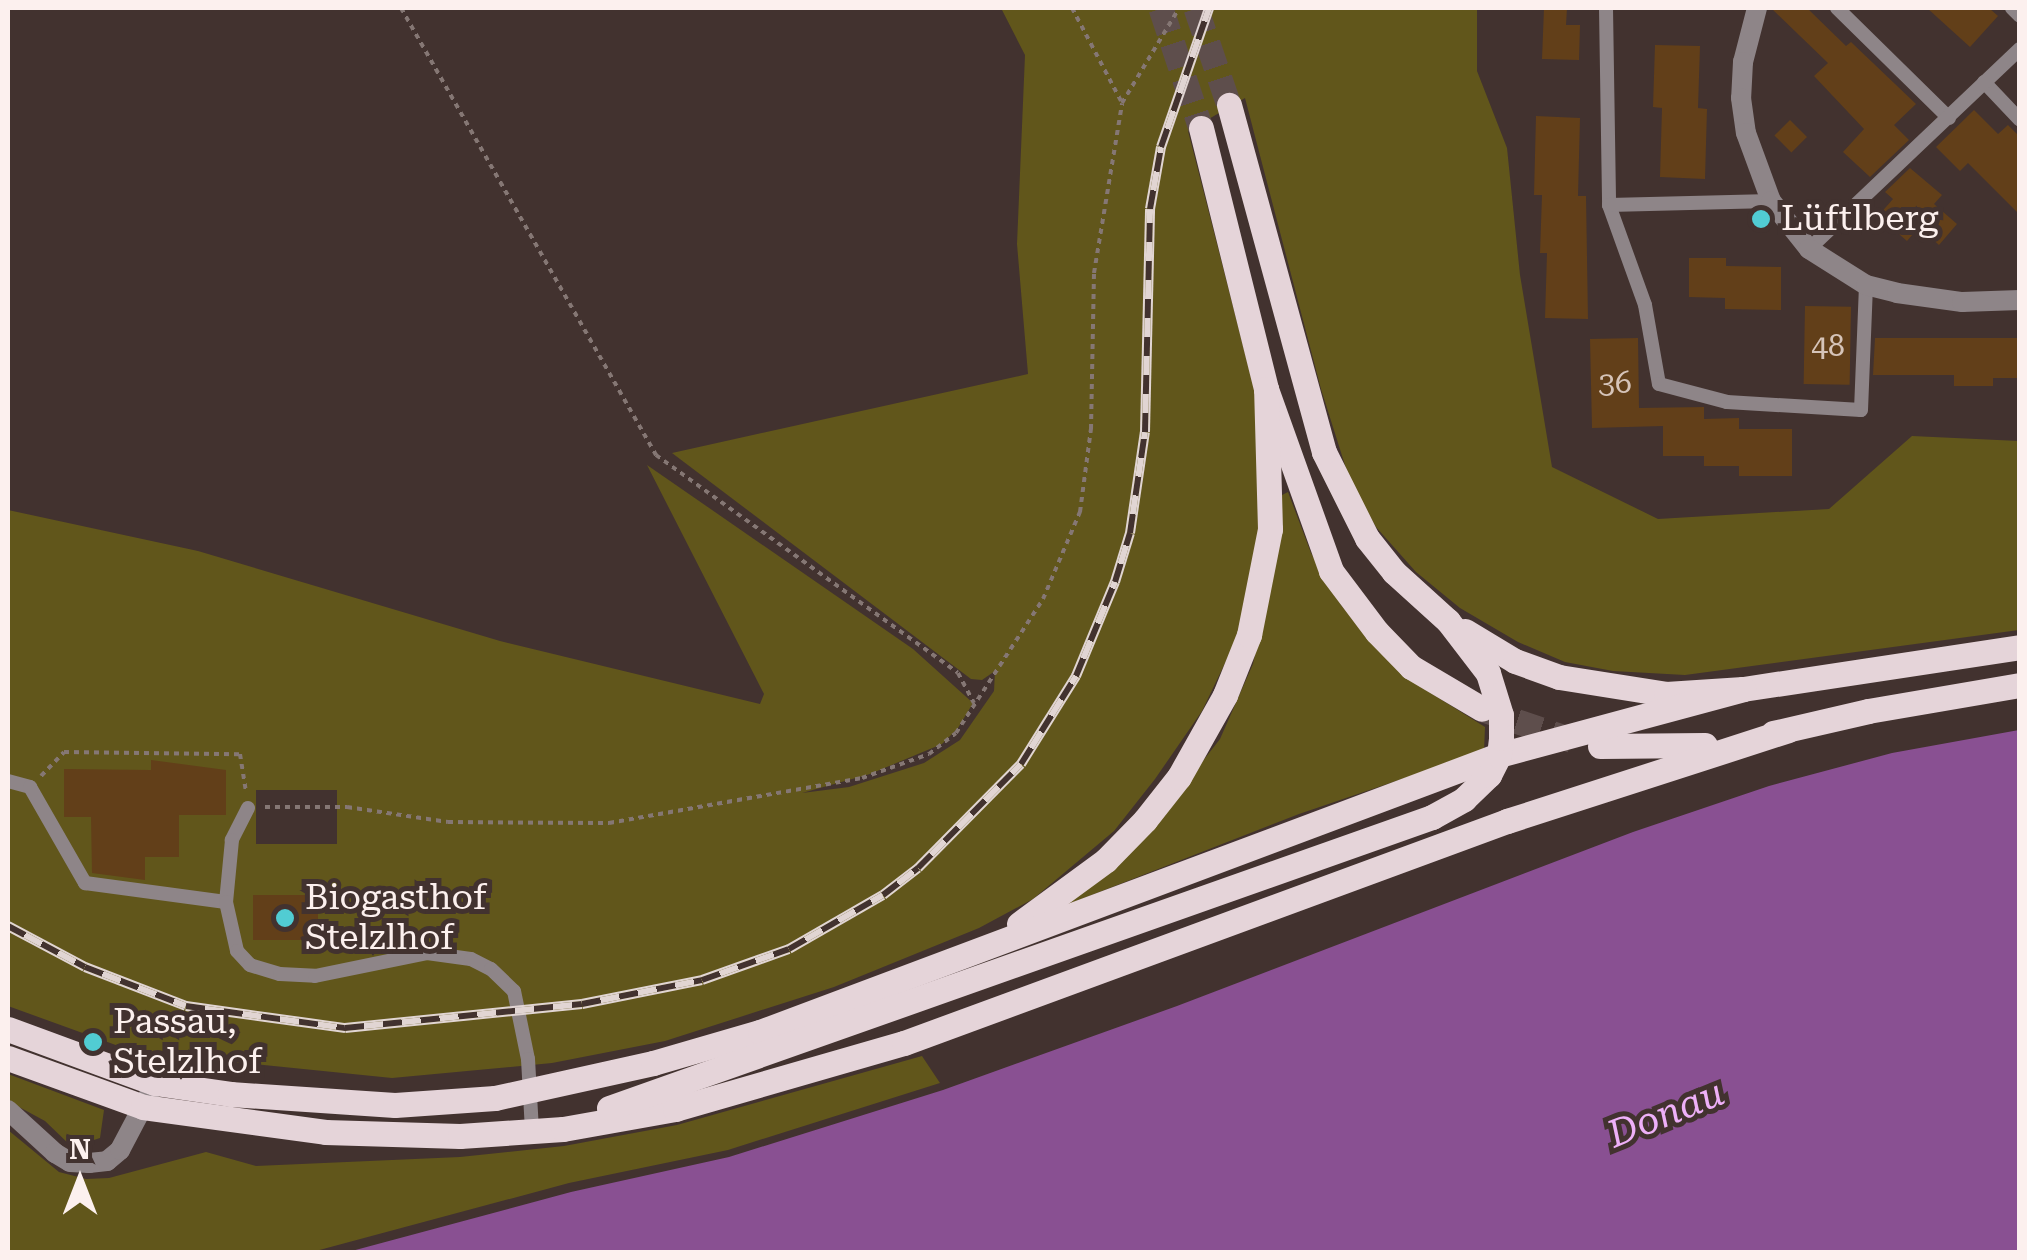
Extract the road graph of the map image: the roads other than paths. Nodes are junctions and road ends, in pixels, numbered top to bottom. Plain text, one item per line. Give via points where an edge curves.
1 (1606, 8) edge
2 (1757, 8) edge
3 (1837, 8) edge
4 (2012, 8) edge
5 (2020, 16) edge
6 (2020, 49) edge
7 (1984, 82) junction
8 (1229, 105) tunnel mouth
9 (1949, 118) junction
10 (2020, 120) edge
11 (1201, 128) tunnel mouth
12 (1770, 201) junction
13 (1609, 205) junction
14 (1809, 249) junction
15 (1866, 285) junction
16 (2020, 300) edge
17 (1266, 389) junction
18 (1448, 621) junction
19 (2020, 647) edge
20 (2020, 685) edge
21 (1743, 689) junction
22 (1482, 709) tunnel mouth
23 (1788, 730) junction
24 (1600, 746) tunnel mouth
25 (1499, 756) junction
26 (8, 780) edge
27 (248, 808) road end
28 (226, 902) junction
29 (932, 966) junction
30 (8, 1029) edge
31 (8, 1058) edge
32 (154, 1083) junction
33 (529, 1091) junction
34 (143, 1107) junction
35 (8, 1110) edge
36 (532, 1131) junction

1 - 13 lane
2 - 12 street via 1741,98 1753,160
3 - 9 lane
4 - 5 lane
6 - 7 lane
7 - 9 lane
7 - 10 lane
8 - 18 main road via 1324,452 1367,538
9 - 14 lane
11 - 17 main road
12 - 13 lane
12 - 14 street
13 - 15 lane via 1644,305 1658,384 1727,402 1861,410
14 - 15 street
15 - 16 street via 1930,300
17 - 22 main road via 1312,526 1341,585 1411,666
17 - 29 main road via 1266,548 1249,635 1206,731 1168,791 1106,860 1023,922
18 - 21 main road via 1515,661 1594,686 1666,694
18 - 25 main road via 1476,654 1496,694
19 - 21 main road
20 - 23 main road
21 - 25 main road
23 - 24 main road via 1684,748
23 - 36 main road via 1507,821 904,1043 676,1110
25 - 29 main road
25 - 36 main road via 1477,789 1432,816 672,1088
26 - 28 lane via 30,787 85,883
27 - 28 lane via 232,840
28 - 33 lane via 237,951 250,965 280,974 314,976 427,954 491,969 514,990
29 - 33 main road via 760,1032
30 - 32 main road
31 - 34 main road
32 - 33 main road via 396,1105
32 - 34 street
33 - 36 lane
34 - 35 street via 120,1150 89,1164 55,1153
34 - 36 main road via 324,1132

